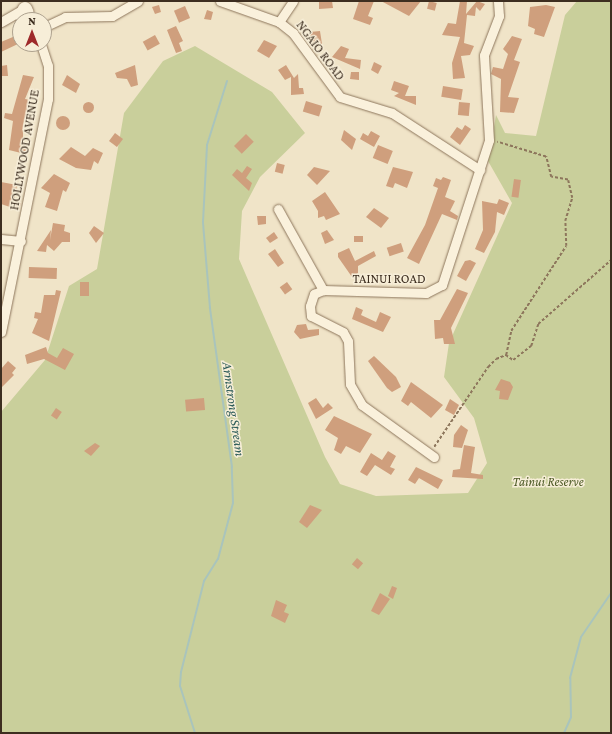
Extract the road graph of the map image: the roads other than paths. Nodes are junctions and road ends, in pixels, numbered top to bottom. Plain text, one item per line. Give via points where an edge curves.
1 (138, 1) edge
2 (220, 1) edge
3 (293, 1) edge
4 (498, 1) edge
5 (25, 10) edge
6 (1, 22) edge
7 (280, 22) junction
8 (52, 23) edge
9 (44, 52) edge
10 (480, 170) junction
11 (278, 209) dead end
12 (1, 239) edge
13 (21, 241) junction
14 (323, 290) junction
15 (1, 332) edge
16 (434, 456) road end

1 - 8 street via 112,16 65,17
2 - 7 street, NGAIO ROAD
3 - 7 street
4 - 10 street, TAINUI ROAD via 499,16 484,55 489,140
5 - 6 street
7 - 10 street, NGAIO ROAD via 293,33 340,96 392,113
9 - 13 street, HOLLYWOOD AVENUE via 48,66 48,99
10 - 14 street, TAINUI ROAD via 442,285 426,293
11 - 14 street
12 - 13 street
13 - 15 street, HOLLYWOOD AVENUE
14 - 16 street via 314,294 311,316 346,336 350,384 362,405

